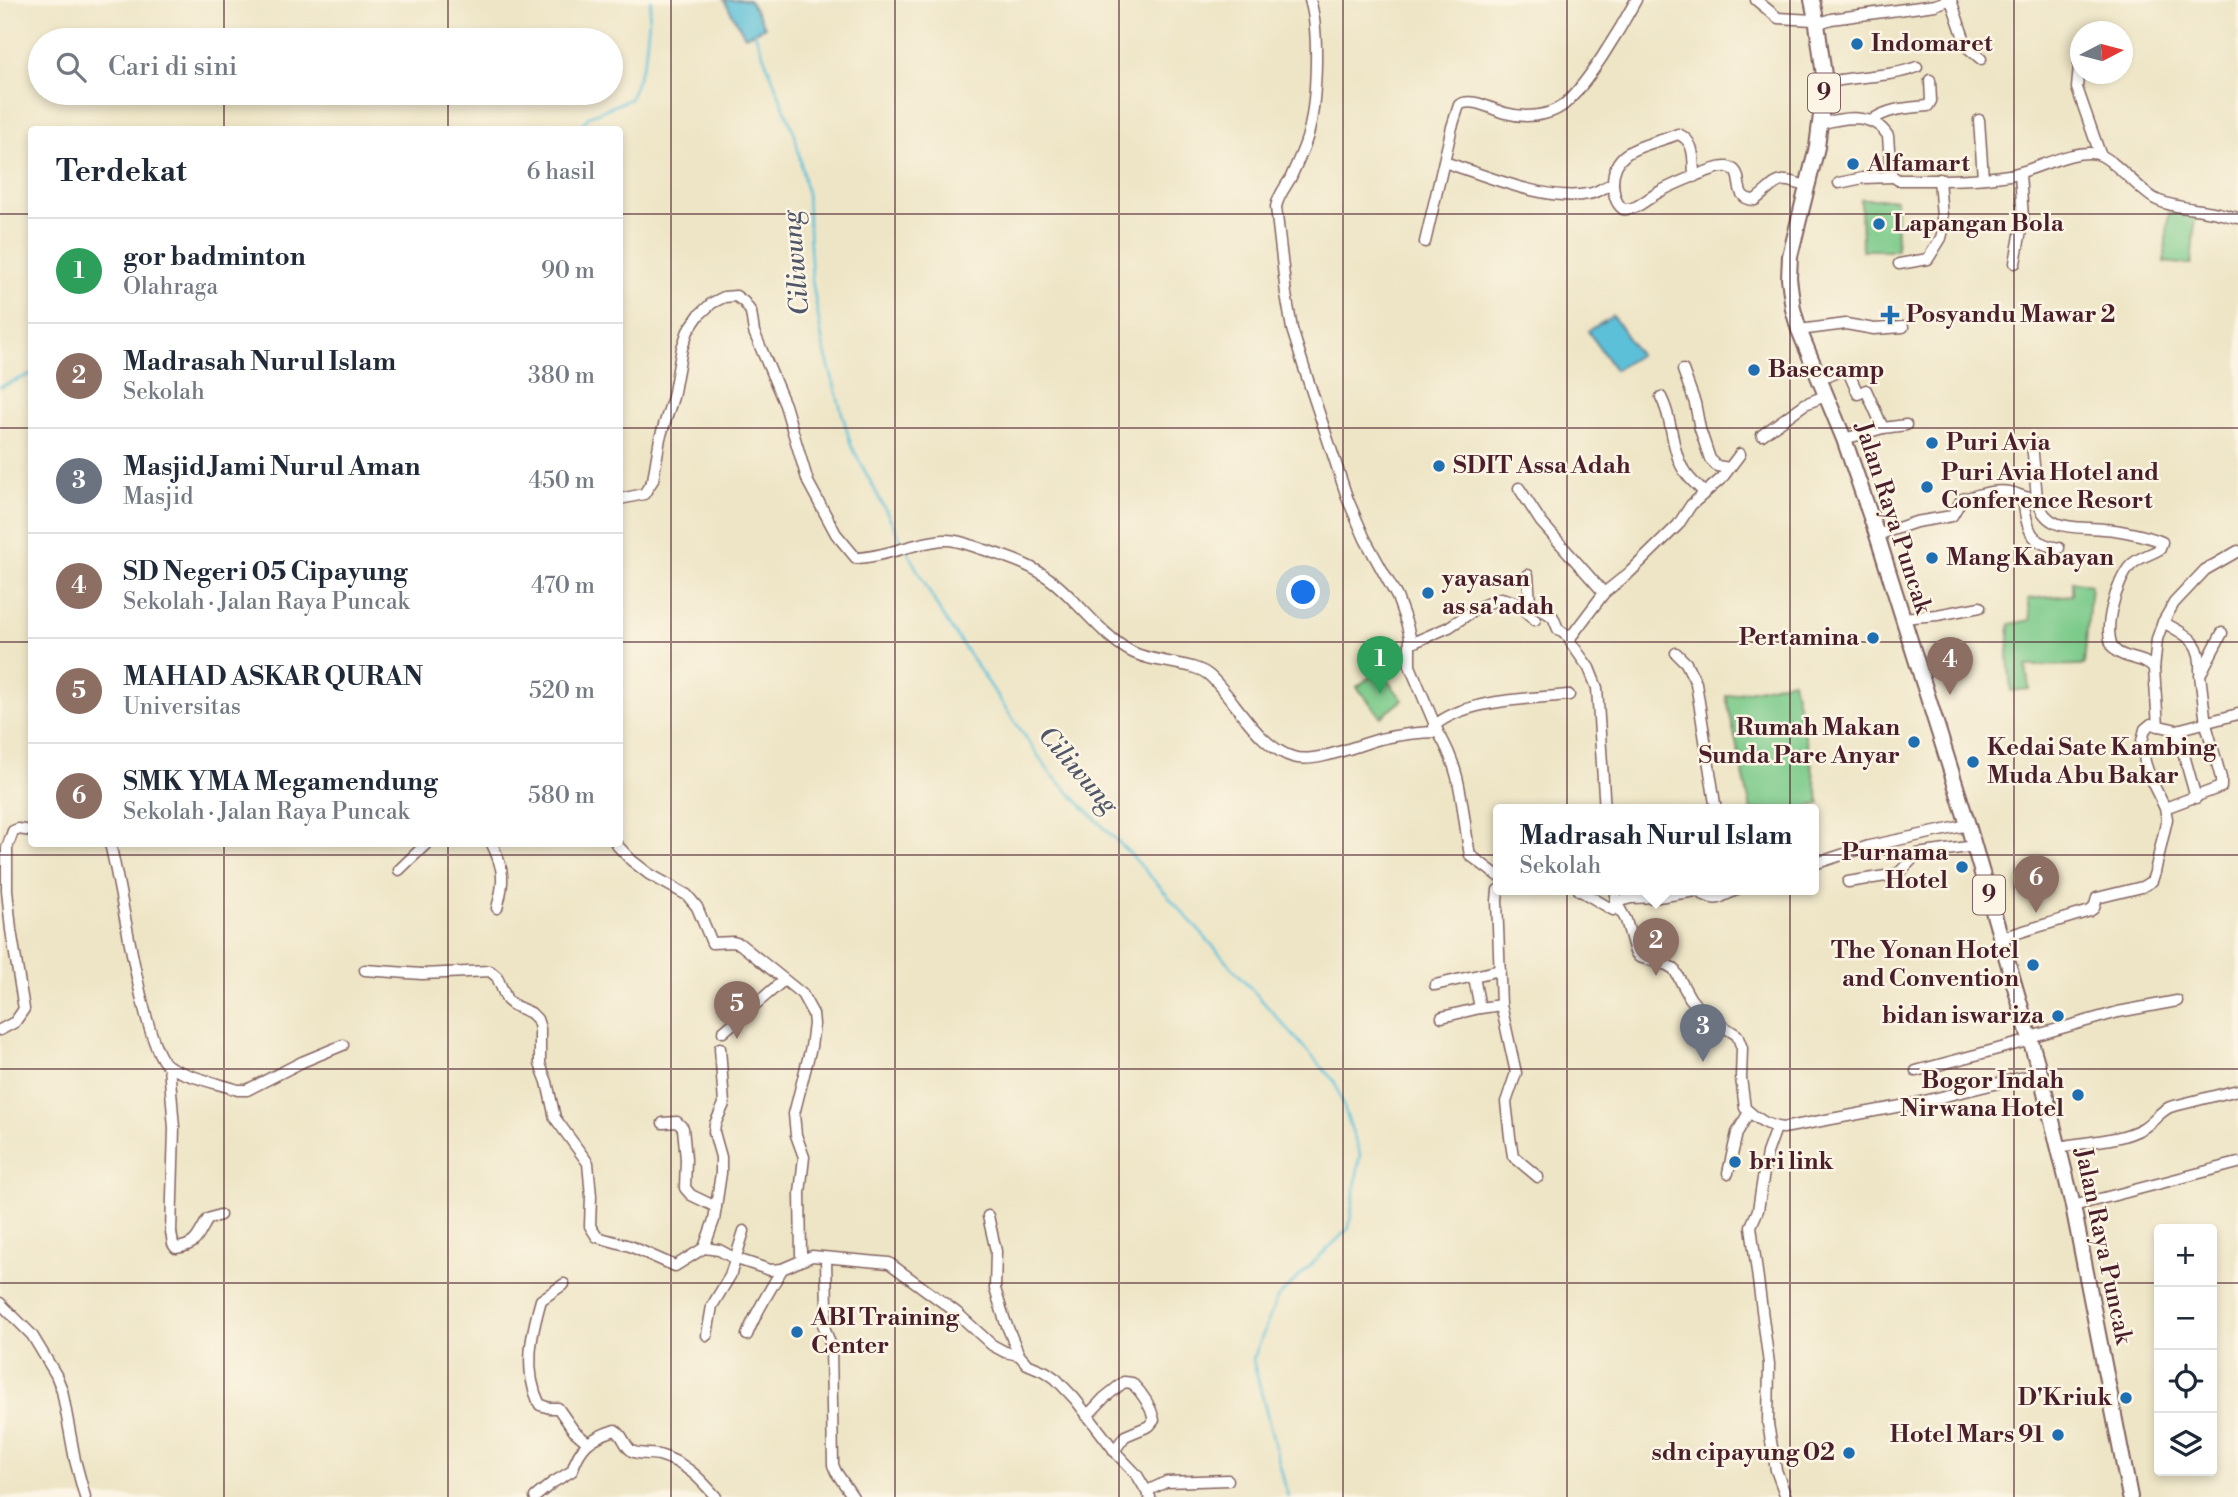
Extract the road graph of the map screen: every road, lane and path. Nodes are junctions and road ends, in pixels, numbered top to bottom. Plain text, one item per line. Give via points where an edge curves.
1 (1310, 0) edge
2 (1636, 0) edge
3 (1755, 0) edge
4 (1812, 0) edge
5 (1950, 0) edge
6 (1910, 4) edge
7 (1818, 24) junction
8 (1981, 60) dead end
9 (1917, 67) dead end
10 (1930, 80) dead end
11 (1825, 83) junction
12 (2077, 84) edge
13 (1979, 120) dead end
14 (1871, 121) junction
15 (1821, 124) junction
16 (2100, 154) junction
17 (1444, 162) junction
18 (2020, 173) junction
19 (1695, 177) junction
20 (1892, 177) junction
21 (1983, 178) junction
22 (1939, 180) junction
23 (1839, 183) dead end
24 (1613, 184) junction
25 (1808, 187) junction
26 (2238, 218) edge
27 (1425, 242) dead end
28 (2015, 263) dead end
29 (1899, 264) dead end
30 (1903, 327) dead end
31 (1799, 330) junction
32 (1683, 370) dead end
33 (1820, 379) junction
34 (1661, 397) dead end
35 (1820, 398) dead end
36 (1906, 425) dead end
37 (1883, 428) junction
38 (1762, 435) dead end
39 (1844, 439) junction
40 (2032, 443) dead end
41 (1740, 454) dead end
42 (1729, 468) junction
43 (1519, 488) dead end
44 (1705, 493) junction
45 (623, 498) edge
46 (2037, 498) junction
47 (2023, 499) junction
48 (1877, 535) junction
49 (2059, 548) dead end
50 (2238, 551) edge
51 (1528, 575) dead end
52 (1604, 593) junction
53 (1980, 607) dead end
54 (1902, 618) junction
55 (1535, 620) dead end
56 (2163, 622) junction
57 (2222, 633) dead end
58 (1570, 638) junction
59 (1410, 643) junction
60 (1675, 653) dead end
61 (2154, 669) junction
62 (2200, 676) junction
63 (1569, 695) dead end
64 (2238, 714) edge
65 (2206, 724) junction
66 (2158, 726) junction
67 (1436, 729) junction
68 (2178, 730) junction
69 (2196, 798) junction
70 (1605, 804) edge
71 (1715, 804) edge
72 (2165, 808) junction
73 (1968, 825) junction
74 (28, 830) edge
75 (1975, 846) junction
76 (111, 847) edge
77 (423, 847) edge
78 (493, 847) edge
79 (619, 847) edge
80 (1819, 862) edge
81 (400, 870) dead end
82 (1493, 872) edge
83 (1848, 882) dead end
84 (1498, 895) edge
85 (1588, 895) edge
86 (1616, 895) edge
87 (1674, 895) edge
88 (1702, 895) edge
89 (1724, 895) edge
90 (1616, 902) junction
91 (498, 908) dead end
92 (2001, 938) junction
93 (1500, 970) junction
94 (365, 971) dead end
95 (1474, 977) junction
96 (784, 980) junction
97 (1435, 985) dead end
98 (2177, 1001) dead end
99 (1501, 1005) junction
100 (1480, 1007) junction
101 (1442, 1017) dead end
102 (0, 1030) edge
103 (723, 1032) dead end
104 (2030, 1039) junction
105 (343, 1045) dead end
106 (720, 1048) dead end
107 (169, 1066) junction
108 (1916, 1071) dead end
109 (2040, 1073) junction
110 (2238, 1090) edge
111 (1749, 1112) junction
112 (663, 1123) dead end
113 (1776, 1128) junction
114 (2059, 1147) junction
115 (2238, 1163) edge
116 (1728, 1172) dead end
117 (1538, 1177) dead end
118 (2073, 1206) junction
119 (716, 1208) junction
120 (220, 1215) dead end
121 (988, 1216) dead end
122 (744, 1231) dead end
123 (704, 1248) junction
124 (734, 1258) junction
125 (805, 1258) junction
126 (826, 1258) junction
127 (782, 1269) junction
128 (564, 1284) dead end
129 (0, 1303) edge
130 (707, 1335) dead end
131 (747, 1335) dead end
132 (1019, 1355) junction
133 (1087, 1416) junction
134 (587, 1441) junction
135 (1114, 1451) junction
136 (1227, 1480) dead end
137 (1149, 1494) edge
138 (85, 1497) edge
139 (536, 1497) edge
140 (716, 1497) edge
141 (853, 1497) edge
142 (1786, 1497) edge
143 (2130, 1497) edge

1 - 59 street via 1315,22 1313,113 1306,143 1276,208 1286,294 1298,350 1338,471 1365,539 1397,597
2 - 17 street via 1582,85 1563,105 1526,116 1469,102 1459,105
3 - 7 street via 1778,18
4 - 7 highway, Jalan Raya Puncak / 9
5 - 6 street
5 - 8 street via 1966,47
6 - 7 street
7 - 11 highway, Jalan Raya Puncak / 9
9 - 11 street
10 - 14 street via 1928,106 1891,111
11 - 15 highway, Jalan Raya Puncak / 9
12 - 16 street
13 - 21 street
14 - 15 street via 1840,118
14 - 20 street via 1888,136
15 - 25 highway, Jalan Raya Puncak / 9
16 - 18 street via 2062,158
16 - 26 street via 2147,195
17 - 24 street via 1559,194 1591,194
17 - 27 street
18 - 21 street
18 - 28 street via 2023,219
19 - 24 street via 1628,210 1618,205
19 - 24 street via 1692,145 1680,134 1629,151 1615,168
19 - 25 street via 1729,167 1738,177 1743,196 1751,200 1782,180
20 - 22 street
20 - 23 street
21 - 22 street
22 - 29 street via 1941,238 1928,260
25 - 31 highway, Jalan Raya Puncak / 9 via 1789,267
30 - 31 street via 1874,329 1846,324
31 - 33 highway, Jalan Raya Puncak / 9
32 - 42 street via 1710,459 1717,467
33 - 37 street via 1848,370 1858,394 1866,390
33 - 39 highway, Jalan Raya Puncak / 9
34 - 44 street via 1670,416 1679,461
35 - 38 street
36 - 37 street
37 - 39 street
39 - 48 highway, Jalan Raya Puncak / 9
40 - 46 street
41 - 42 street
42 - 44 street
43 - 52 street via 1541,522
44 - 52 street via 1636,567
45 - 67 street via 644,495 653,480 688,331 712,303 736,296 751,312 754,332 785,405 808,482 828,521 856,558 944,540 1009,557 1054,582 1129,650 1206,673 1264,738 1297,759
46 - 47 street
46 - 61 street via 2039,510 2054,523 2162,542 2160,549 2126,570 2110,610 2111,644 2116,651
47 - 48 street via 2012,492 1995,491 1962,499 1952,516
47 - 49 street via 2032,536 2040,544
48 - 54 highway, Jalan Raya Puncak / 9
50 - 56 street via 2205,570
51 - 58 street via 1530,602
52 - 58 street
53 - 54 street
54 - 73 highway, Jalan Raya Puncak / 9
55 - 59 street via 1515,602 1500,598
56 - 61 street
56 - 62 street via 2195,643 2201,656
57 - 62 street
58 - 70 street via 1597,688
59 - 67 street via 1410,666
60 - 71 street via 1696,683
61 - 66 street
62 - 65 street
63 - 67 street via 1474,708 1451,715
64 - 65 street
65 - 68 street
65 - 69 street via 2222,784
66 - 68 street
66 - 72 street via 2146,726 2142,740 2147,771
67 - 82 street via 1460,787 1470,855
68 - 69 street
69 - 72 street
72 - 92 street via 2162,849 2149,883 2097,898 2090,911
73 - 75 highway, Jalan Raya Puncak / 9
73 - 80 street via 1869,846
74 - 102 street via 13,831 6,875 24,1009 19,1019
75 - 83 street via 1917,854 1900,872
75 - 92 highway, Jalan Raya Puncak / 9
76 - 107 street via 148,1022 160,1056
77 - 81 street
78 - 91 street via 503,876
79 - 96 street via 649,874 692,901 712,943 740,944
84 - 93 street
85 - 90 street via 1613,910
86 - 90 street
87 - 90 street
88 - 89 street via 1714,899
90 - 111 street via 1634,952 1674,969 1703,1014 1737,1035
92 - 104 highway, Jalan Raya Puncak / 9
93 - 95 street
93 - 99 street
94 - 123 street via 494,973 507,1000 537,1019 540,1064 555,1118 588,1163 594,1235 675,1266
95 - 97 street
95 - 100 street
96 - 103 street
96 - 125 street via 806,1000 814,1024 794,1114 804,1157 799,1232
98 - 104 street via 2118,1012
99 - 100 street
99 - 117 street via 1516,1073 1506,1102 1513,1156
100 - 101 street
104 - 108 street
104 - 109 highway, Jalan Raya Puncak / 9
105 - 107 street via 247,1090
106 - 119 street via 724,1104 715,1127 721,1163
107 - 120 street via 174,1128 173,1244 176,1248 191,1245 208,1219
109 - 113 street via 1912,1104
109 - 114 highway, Jalan Raya Puncak / 9
110 - 114 street via 2169,1107 2136,1131
111 - 113 street
111 - 116 street via 1737,1133
112 - 119 street via 677,1122 683,1128 685,1188
113 - 142 street via 1751,1226 1769,1364 1768,1424
114 - 118 highway, Jalan Raya Puncak / 9
115 - 118 street
118 - 143 highway, Jalan Raya Puncak / 9
119 - 123 street
121 - 132 street via 996,1251 995,1289
122 - 124 street
123 - 124 street
124 - 127 street via 764,1269
124 - 130 street via 728,1281 712,1307
125 - 126 street
125 - 127 street
126 - 132 street via 890,1263 992,1345
126 - 141 street via 823,1324 831,1346 833,1465
127 - 131 street
128 - 134 street via 541,1300 529,1364 540,1405 558,1408
129 - 138 street via 32,1335 56,1375
132 - 133 street via 1056,1379
133 - 135 street
133 - 135 street via 1124,1382 1137,1388 1154,1420 1125,1436
134 - 139 street via 572,1471
134 - 140 street via 615,1430 629,1450 664,1457 690,1469
135 - 137 street
136 - 137 street via 1166,1482

